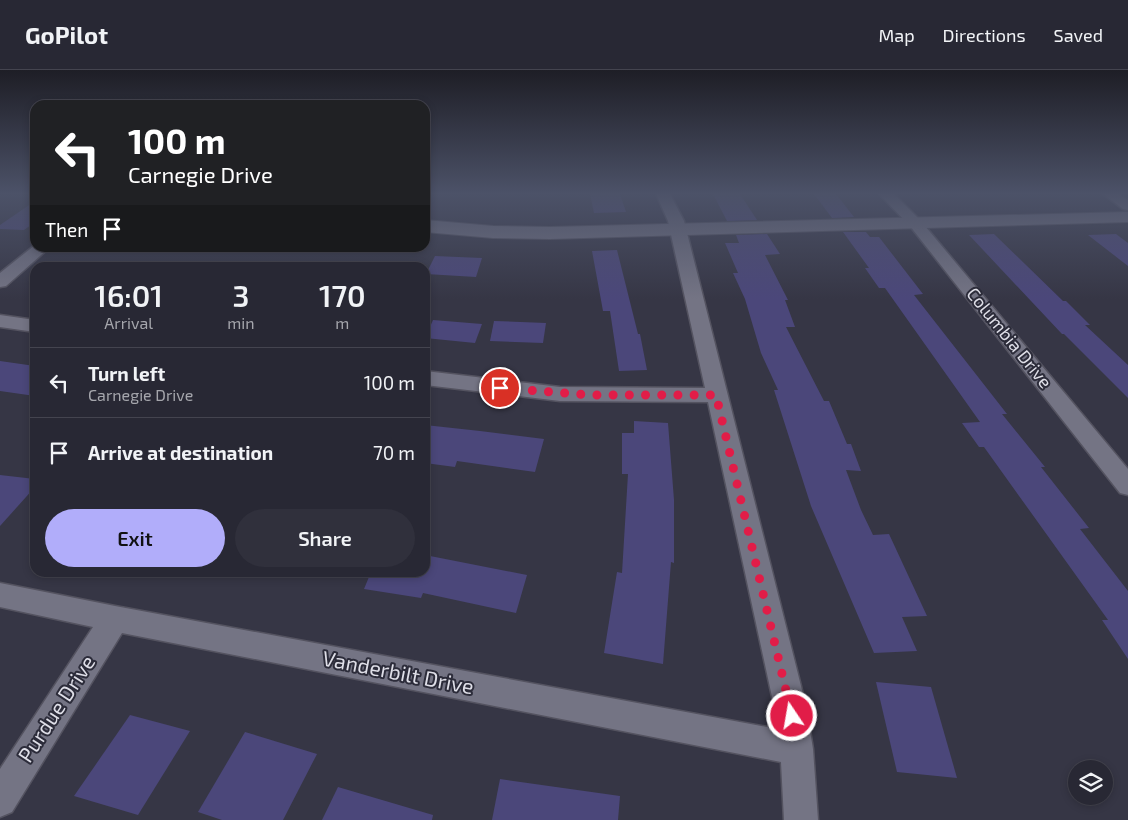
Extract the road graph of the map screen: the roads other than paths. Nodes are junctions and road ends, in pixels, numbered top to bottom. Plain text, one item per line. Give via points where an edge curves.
1 (474, 229) edge
2 (707, 229) edge
3 (921, 229) edge
4 (677, 230) junction
5 (36, 252) edge
6 (0, 282) edge
7 (0, 321) edge
8 (30, 325) edge
9 (430, 379) edge
10 (716, 395) junction
11 (1128, 486) edge
12 (0, 595) edge
13 (115, 619) junction
14 (797, 749) junction
15 (0, 800) edge
16 (801, 820) edge

1 - 4 street via 539,233
2 - 4 street
3 - 11 street, Columbia Drive
4 - 10 street
5 - 6 street
7 - 8 street
9 - 10 street via 574,394
10 - 14 street
12 - 13 street, Vanderbilt Drive
13 - 14 street, Vanderbilt Drive
13 - 15 street, Purdue Drive
14 - 16 street

